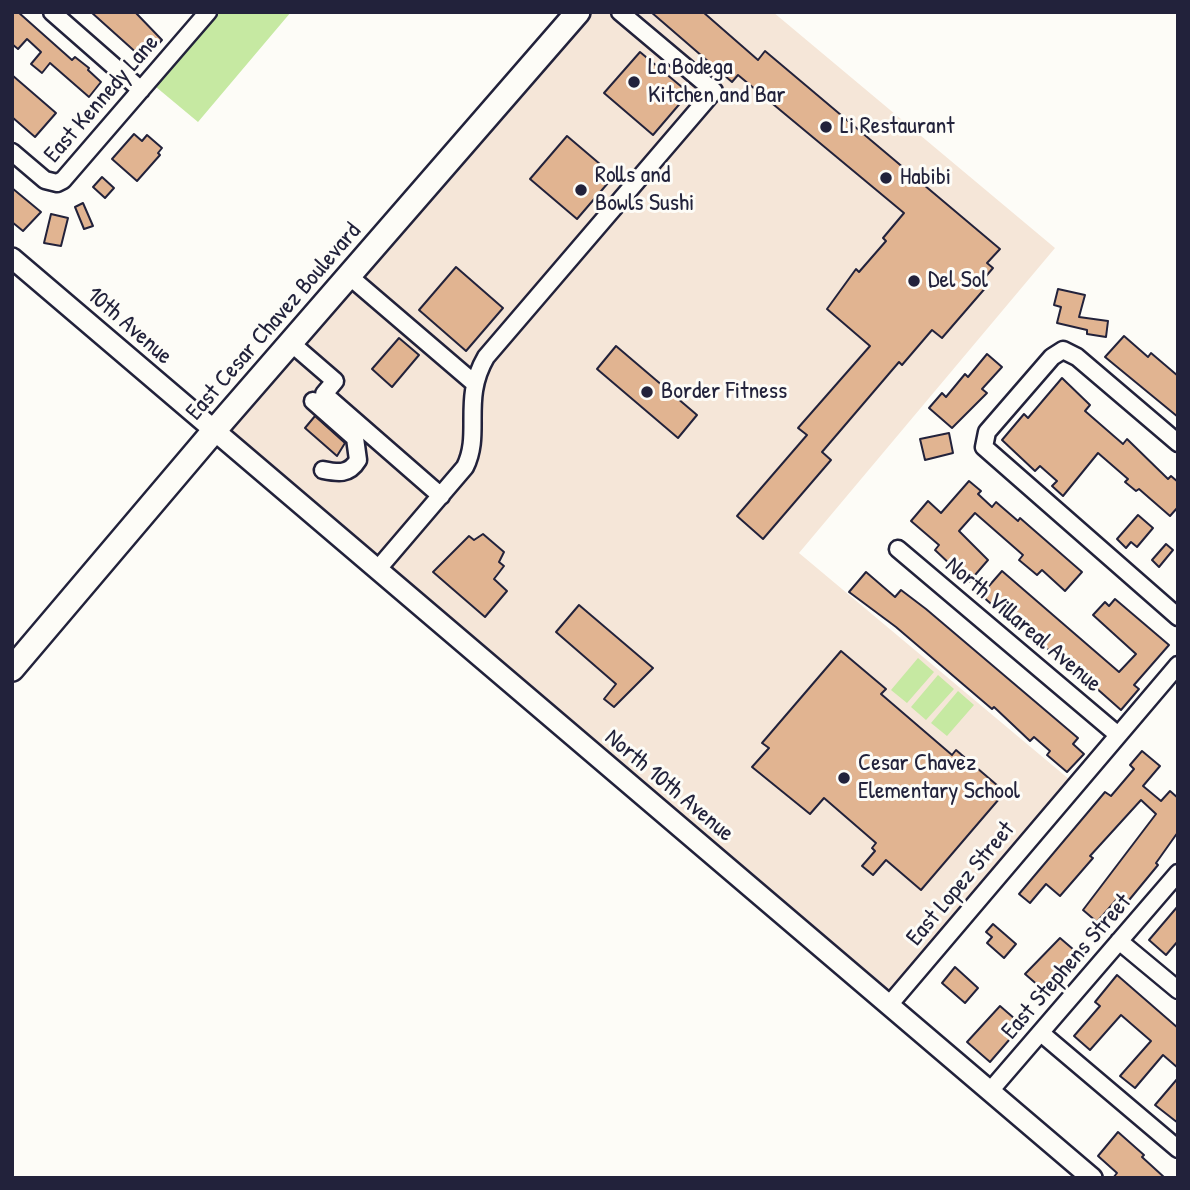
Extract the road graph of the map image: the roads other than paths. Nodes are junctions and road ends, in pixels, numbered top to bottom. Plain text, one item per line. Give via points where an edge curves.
1 (52, 12) edge
2 (208, 12) edge
3 (578, 12) edge
4 (620, 12) edge
5 (141, 90) junction
6 (12, 152) edge
7 (12, 258) edge
8 (349, 276) junction
9 (291, 343) junction
10 (474, 383) junction
11 (313, 401) dead end
12 (213, 432) junction
13 (1178, 443) edge
14 (323, 470) dead end
15 (442, 496) junction
16 (898, 549) dead end
17 (377, 570) junction
18 (1178, 617) edge
19 (1178, 665) edge
20 (12, 669) edge
21 (1118, 735) junction
22 (1178, 873) edge
23 (1119, 941) junction
24 (1178, 990) edge
25 (889, 1005) junction
26 (1041, 1032) junction
27 (990, 1091) junction
28 (1178, 1149) edge
29 (1092, 1178) edge

1 - 5 street
2 - 5 street, East Kennedy Lane
3 - 8 highway, East Cesar Chavez Boulevard
4 - 10 street via 714,91 485,357
5 - 6 street, East Kennedy Lane via 57,183 45,180
7 - 12 main road, 10th Avenue
8 - 9 highway, East Cesar Chavez Boulevard
8 - 10 street
9 - 12 highway, East Cesar Chavez Boulevard
9 - 15 street via 335,381 324,394
10 - 15 street via 472,454
11 - 14 street via 355,438 358,446 358,460 350,470
12 - 17 main road, North 10th Avenue
12 - 20 highway, East Cesar Chavez Boulevard
13 - 18 street via 1063,350 987,432 984,447
15 - 17 street
16 - 21 street, North Villareal Avenue
17 - 25 main road, North 10th Avenue
19 - 21 street, East Lopez Street
21 - 25 street, East Lopez Street
22 - 23 street, East Stephens Street
23 - 24 street
23 - 26 street, East Stephens Street
25 - 27 main road, North 10th Avenue
26 - 27 street, East Stephens Street
26 - 28 street
27 - 29 main road, North 10th Avenue

